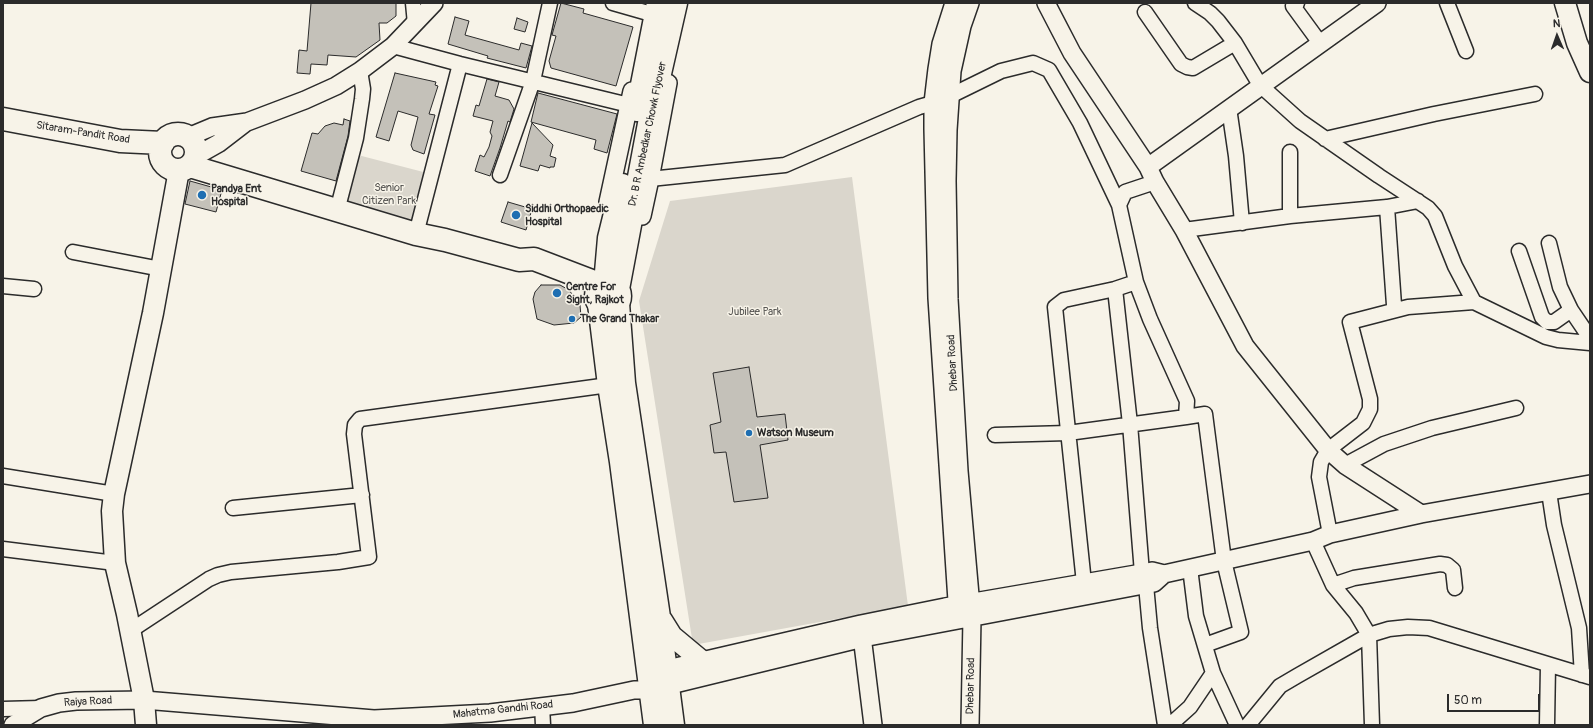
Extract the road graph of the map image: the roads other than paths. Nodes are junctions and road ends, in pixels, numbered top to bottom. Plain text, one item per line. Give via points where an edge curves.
1 (413, 3) edge
2 (434, 3) edge
3 (550, 3) edge
4 (612, 3) edge
5 (676, 3) edge
6 (685, 3) edge
7 (954, 3) edge
8 (970, 3) edge
9 (1046, 3) edge
10 (1195, 3) edge
11 (1297, 3) edge
12 (1377, 3) edge
13 (1448, 3) edge
14 (1565, 3) edge
15 (652, 6) edge
16 (1145, 12) dead end
17 (415, 24) junction
18 (1235, 43) junction
19 (1320, 43) junction
20 (393, 46) junction
21 (1466, 51) dead end
22 (460, 64) junction
23 (360, 71) junction
24 (1590, 72) edge
25 (532, 81) junction
26 (1260, 85) junction
27 (1535, 94) dead end
28 (950, 96) junction
29 (933, 103) junction
30 (629, 105) junction
31 (1229, 108) junction
32 (3, 119) edge
33 (1325, 139) junction
34 (1290, 152) dead end
35 (179, 155) junction
36 (1152, 174) junction
37 (500, 175) dead end
38 (650, 179) junction
39 (1418, 201) junction
40 (1119, 205) junction
41 (1387, 207) junction
42 (337, 211) junction
43 (1290, 216) junction
44 (1242, 223) junction
45 (1184, 230) junction
46 (416, 234) junction
47 (618, 239) junction
48 (1549, 243) dead end
49 (1519, 251) dead end
50 (73, 252) dead end
51 (614, 264) junction
52 (161, 269) junction
53 (1136, 282) junction
54 (3, 286) edge
55 (34, 289) dead end
56 (1115, 289) junction
57 (606, 293) junction
58 (1474, 302) junction
59 (1399, 309) junction
60 (1571, 310) junction
61 (1590, 338) edge
62 (1590, 343) edge
63 (616, 384) junction
64 (1516, 408) dead end
65 (1186, 417) junction
66 (1130, 424) junction
67 (1068, 433) junction
68 (995, 435) dead end
69 (1328, 450) junction
70 (1345, 465) junction
71 (3, 476) edge
72 (1590, 484) edge
73 (1548, 492) junction
74 (114, 494) junction
75 (362, 495) junction
76 (233, 508) dead end
77 (1421, 514) junction
78 (1330, 534) junction
79 (1314, 541) junction
80 (3, 550) edge
81 (1224, 561) junction
82 (115, 563) junction
83 (1190, 568) junction
84 (1144, 579) junction
85 (1084, 583) junction
86 (1333, 585) junction
87 (1456, 588) dead end
88 (964, 612) junction
89 (660, 616) junction
90 (130, 631) junction
91 (862, 631) junction
92 (1370, 635) junction
93 (1205, 645) junction
94 (702, 661) junction
95 (1548, 665) junction
96 (1213, 673) junction
97 (1586, 676) edge
98 (668, 677) junction
99 (644, 685) junction
100 (144, 700) junction
101 (542, 706) junction
102 (40, 708) junction
103 (3, 709) edge
104 (490, 719) edge
105 (442, 720) edge
106 (396, 722) edge
107 (13, 725) edge
108 (146, 725) edge
109 (544, 725) edge
110 (654, 725) edge
111 (674, 725) edge
112 (873, 725) edge
113 (970, 725) edge
114 (1165, 725) edge
115 (1170, 725) edge
116 (1237, 725) edge
117 (1248, 725) edge
118 (1372, 725) edge
119 (1547, 725) edge

1 - 17 street
2 - 17 street
3 - 25 street
4 - 15 street
5 - 47 main road, Dr. B R Ambedkar Chowk Flyover
6 - 38 street
7 - 29 street, Dhebar Road via 942,44
8 - 28 street, Dhebar Road via 956,48
9 - 36 street via 1072,53
10 - 18 street via 1214,17
11 - 19 street via 1293,6
12 - 19 street
13 - 21 street
14 - 24 main road via 1577,43
15 - 30 street
15 - 47 main road, Dr. B R Ambedkar Chowk Flyover via 618,205
16 - 18 street via 1181,64 1187,67 1193,68
17 - 20 street
18 - 26 street
19 - 26 street
20 - 22 street
20 - 23 street
22 - 25 street
22 - 46 street
23 - 35 street via 306,100 247,122 212,127
23 - 42 street via 362,99 356,138
25 - 30 street
25 - 37 street
26 - 31 street
26 - 33 street via 1300,121
27 - 33 street
28 - 29 street
28 - 40 street via 1001,71 1033,63 1049,70 1080,123
28 - 88 street, Dhebar Road via 947,181 949,298
29 - 38 street via 785,164
29 - 88 street, Dhebar Road via 937,298
30 - 51 street via 608,201 601,248 601,254
31 - 36 street
31 - 44 street
32 - 35 main road, Sitaram-Pandit Road
33 - 39 street
34 - 43 street
35 - 42 main road, Sitaram-Pandit Road
35 - 52 main road
36 - 40 street via 1125,192
36 - 45 street
38 - 51 street via 633,254
39 - 41 street
39 - 58 street via 1435,216
40 - 53 street
41 - 43 street
41 - 59 street via 1394,305
42 - 46 main road, Sitaram-Pandit Road
43 - 44 street
44 - 45 street
45 - 69 street via 1245,346
46 - 57 main road, Sitaram-Pandit Road via 519,260 534,260
47 - 51 main road, Dr. B R Ambedkar Chowk Flyover
48 - 60 street via 1555,272
49 - 60 street via 1542,317 1547,322 1554,322
50 - 52 street
51 - 57 main road, Dr. B R Ambedkar Chowk Flyover
52 - 74 main road via 154,313
53 - 56 street
53 - 65 street via 1187,401
54 - 55 street
56 - 66 street
56 - 67 street via 1064,300 1055,307
57 - 63 main road
58 - 59 street
58 - 62 street via 1546,337
59 - 69 street via 1350,322 1370,399 1370,409 1363,422
60 - 61 street
63 - 75 street via 360,419 355,425 354,434
63 - 89 main road
63 - 99 main road via 620,462
64 - 70 street via 1432,428 1384,444
65 - 66 street
65 - 81 street via 1205,414
66 - 67 street
66 - 84 street
67 - 68 street
67 - 85 street
69 - 70 street
69 - 78 street via 1321,462 1319,477
70 - 77 street
71 - 74 street
72 - 73 street
73 - 77 street
73 - 97 street via 1579,628
74 - 82 main road via 112,528
75 - 76 street
75 - 90 street via 370,556 338,562 218,574
77 - 78 street
78 - 79 street
79 - 81 street
79 - 86 street
80 - 82 street
81 - 83 street
81 - 93 street via 1241,632
82 - 90 main road
83 - 84 street via 1164,574 1154,583
83 - 93 street via 1196,616
84 - 85 street
84 - 88 street
84 - 114 street
85 - 88 street
86 - 87 street via 1354,578 1440,564 1447,565 1452,570
86 - 92 street
88 - 91 street
88 - 113 street, Dhebar Road
89 - 94 main road via 672,636
89 - 98 main road
90 - 100 main road
91 - 94 street
91 - 98 street
91 - 112 street
92 - 95 street via 1389,629 1429,628
92 - 117 street via 1280,686
92 - 118 street
93 - 96 street
94 - 98 street
95 - 97 street
95 - 119 street
96 - 115 street via 1190,707
96 - 116 street
98 - 99 street, Mahatma Gandhi Road
98 - 111 main road
99 - 101 street, Mahatma Gandhi Road via 573,703
99 - 110 main road
100 - 102 street, Raiya Road via 76,701
100 - 106 street, Mahatma Gandhi Road
100 - 108 main road
101 - 104 street, Mahatma Gandhi Road
101 - 109 street
102 - 103 street
102 - 107 street, Raiya Road
104 - 105 street, Mahatma Gandhi Road
105 - 106 street, Mahatma Gandhi Road

